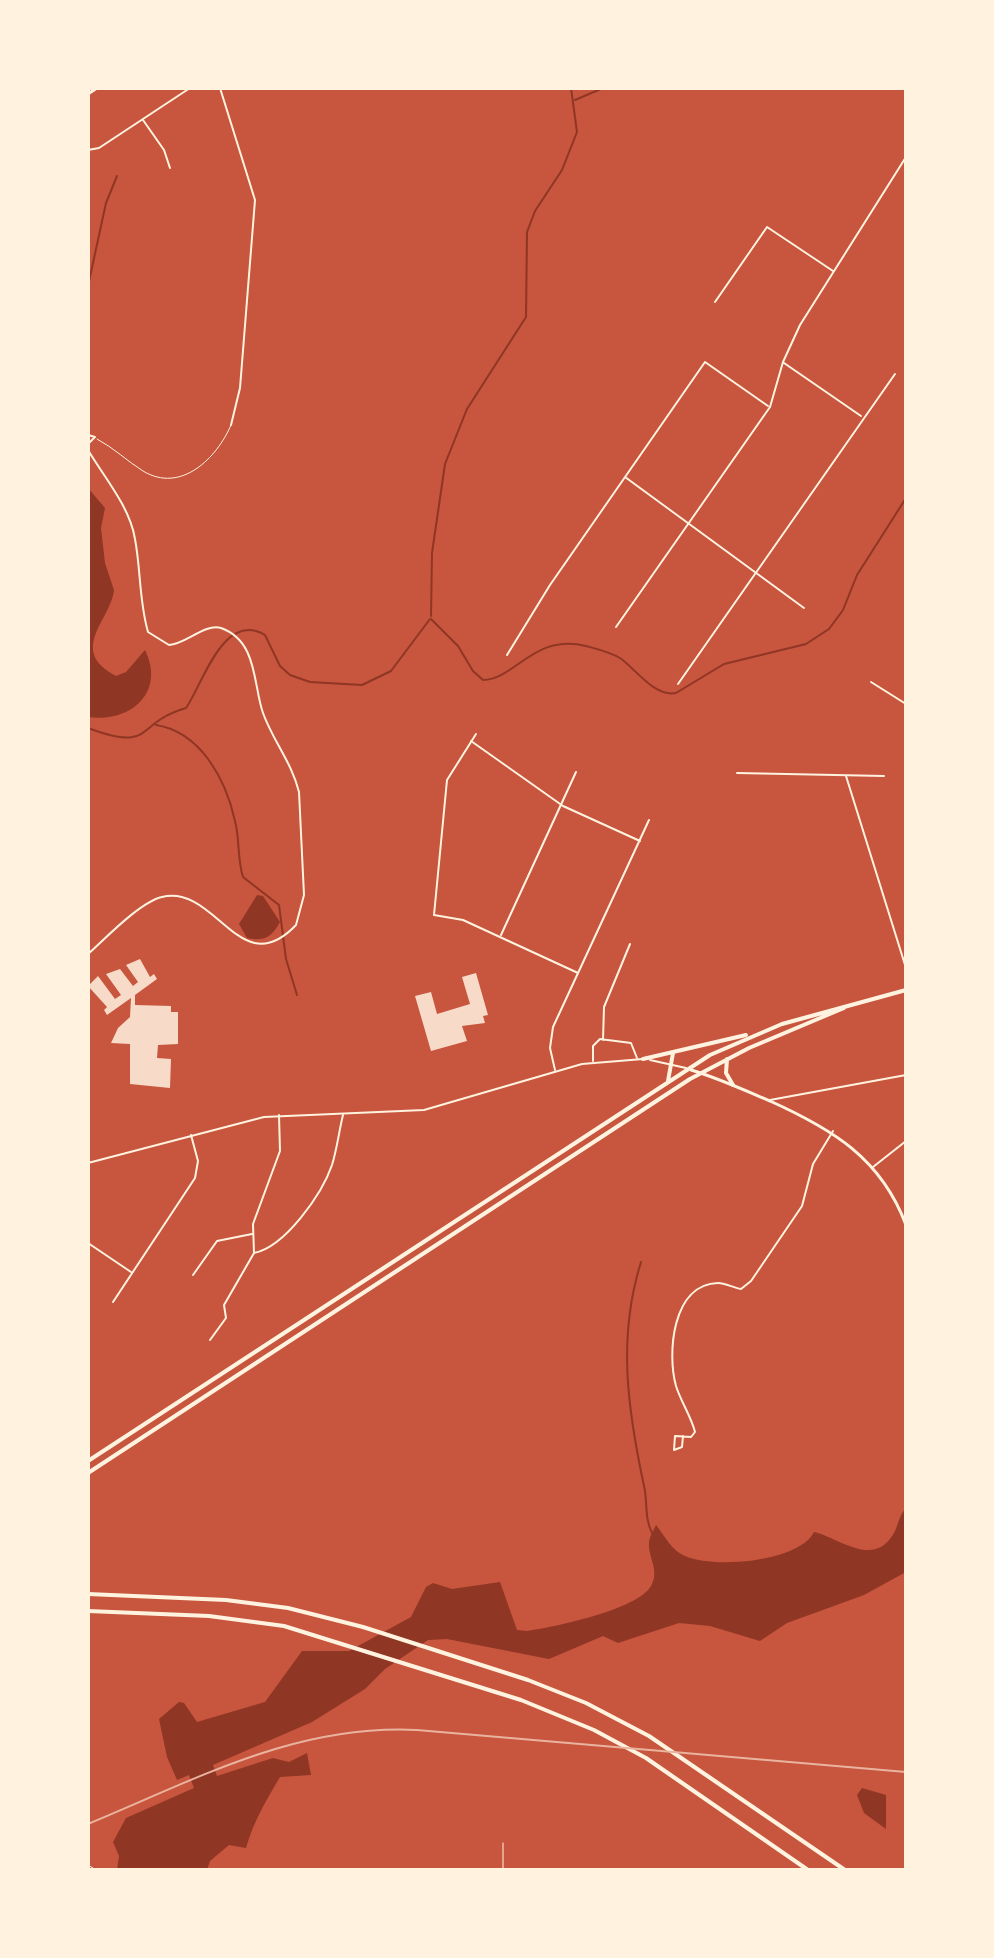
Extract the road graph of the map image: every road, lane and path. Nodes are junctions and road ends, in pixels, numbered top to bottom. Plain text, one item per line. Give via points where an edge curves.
1 (97, 88) edge
2 (190, 88) edge
3 (220, 88) edge
4 (88, 94) edge
5 (143, 119) junction
6 (88, 150) edge
7 (906, 157) edge
8 (170, 168) dead end
9 (834, 272) junction
10 (715, 302) dead end
11 (783, 362) junction
12 (895, 374) dead end
13 (770, 407) junction
14 (863, 417) junction
15 (231, 425) joint
16 (88, 435) edge
17 (95, 437) junction
18 (88, 444) edge
19 (88, 450) edge
20 (624, 477) junction
21 (688, 525) junction
22 (755, 572) junction
23 (804, 608) dead end
24 (616, 627) dead end
25 (507, 655) dead end
26 (871, 682) dead end
27 (678, 684) dead end
28 (906, 704) edge
29 (476, 734) dead end
30 (470, 741) junction
31 (576, 772) dead end
32 (737, 773) dead end
33 (846, 776) junction
34 (884, 776) dead end
35 (563, 806) junction
36 (649, 820) dead end
37 (640, 841) junction
38 (501, 936) junction
39 (630, 944) dead end
40 (88, 954) edge
41 (906, 968) edge
42 (578, 973) junction
43 (906, 990) edge
44 (847, 1007) junction
45 (756, 1033) junction
46 (603, 1040) junction
47 (673, 1053) junction
48 (640, 1058) junction
49 (727, 1059) junction
50 (593, 1061) junction
51 (669, 1064) junction
52 (687, 1069) junction
53 (555, 1071) junction
54 (701, 1073) junction
55 (906, 1075) edge
56 (668, 1081) junction
57 (733, 1085) junction
58 (769, 1101) junction
59 (343, 1113) junction
60 (279, 1115) junction
61 (833, 1131) junction
62 (191, 1135) junction
63 (906, 1141) edge
64 (88, 1163) edge
65 (873, 1167) junction
66 (906, 1225) edge
67 (253, 1234) junction
68 (88, 1243) edge
69 (254, 1253) junction
70 (132, 1273) junction
71 (193, 1275) dead end
72 (113, 1302) dead end
73 (210, 1340) dead end
74 (683, 1436) dead end
75 (88, 1461) edge
76 (88, 1473) edge
77 (88, 1594) edge
78 (88, 1611) edge
79 (503, 1843) dead end
80 (88, 1865) edge
81 (96, 1870) edge
82 (503, 1870) edge
83 (808, 1870) edge
84 (845, 1870) edge

1 - 4 main road
2 - 5 street
3 - 15 street via 255,200 240,388
5 - 6 street
5 - 8 street
7 - 9 street
9 - 10 street via 767,227
9 - 11 street
11 - 13 street
11 - 14 street
12 - 14 street
13 - 20 street via 705,362
13 - 21 street
14 - 22 street
15 - 17 lane via 204,464 173,479 144,472
16 - 17 street
17 - 18 street
19 - 40 street via 127,513 148,632 169,645 209,628 223,629 242,645 257,673 262,712 299,792 304,895 296,925 264,944 247,942 201,904 178,895 150,901
20 - 21 street
20 - 25 street
21 - 22 street
21 - 24 street
22 - 23 street
22 - 27 street
26 - 28 street
29 - 30 street
30 - 35 street
30 - 38 street via 447,780 434,915
31 - 35 street
32 - 33 street
33 - 34 street
33 - 41 street
35 - 37 street
35 - 38 street
36 - 37 street
37 - 42 street
38 - 42 street
39 - 46 street via 604,1007
42 - 53 street via 553,1027
43 - 44 highway
44 - 45 highway
44 - 49 highway
45 - 47 highway
45 - 52 highway
46 - 48 street via 631,1043
46 - 50 street via 593,1046
47 - 48 highway
47 - 51 highway
48 - 50 street
48 - 51 street
49 - 54 highway
49 - 57 highway via 726,1073
50 - 53 street
51 - 52 street
51 - 56 highway
52 - 54 main road
52 - 56 highway
53 - 59 street via 424,1110
54 - 57 main road
54 - 76 highway
55 - 58 street
56 - 75 highway
57 - 58 main road
58 - 61 main road
59 - 60 street
59 - 69 street via 332,1165 305,1209 280,1243
60 - 62 street
60 - 67 street via 280,1151
61 - 65 main road
61 - 74 street via 813,1164 802,1206 751,1281 740,1289 711,1285 678,1314 675,1380 695,1432
62 - 64 street
62 - 70 street via 198,1171
63 - 65 street
65 - 66 main road
67 - 69 street
67 - 71 street via 217,1241
68 - 70 street
69 - 73 street via 224,1305 226,1318
70 - 72 street
77 - 84 highway via 257,1603 370,1629 568,1695 661,1743
78 - 83 highway via 239,1619 345,1642 521,1700 646,1758
79 - 82 lane
80 - 81 path

